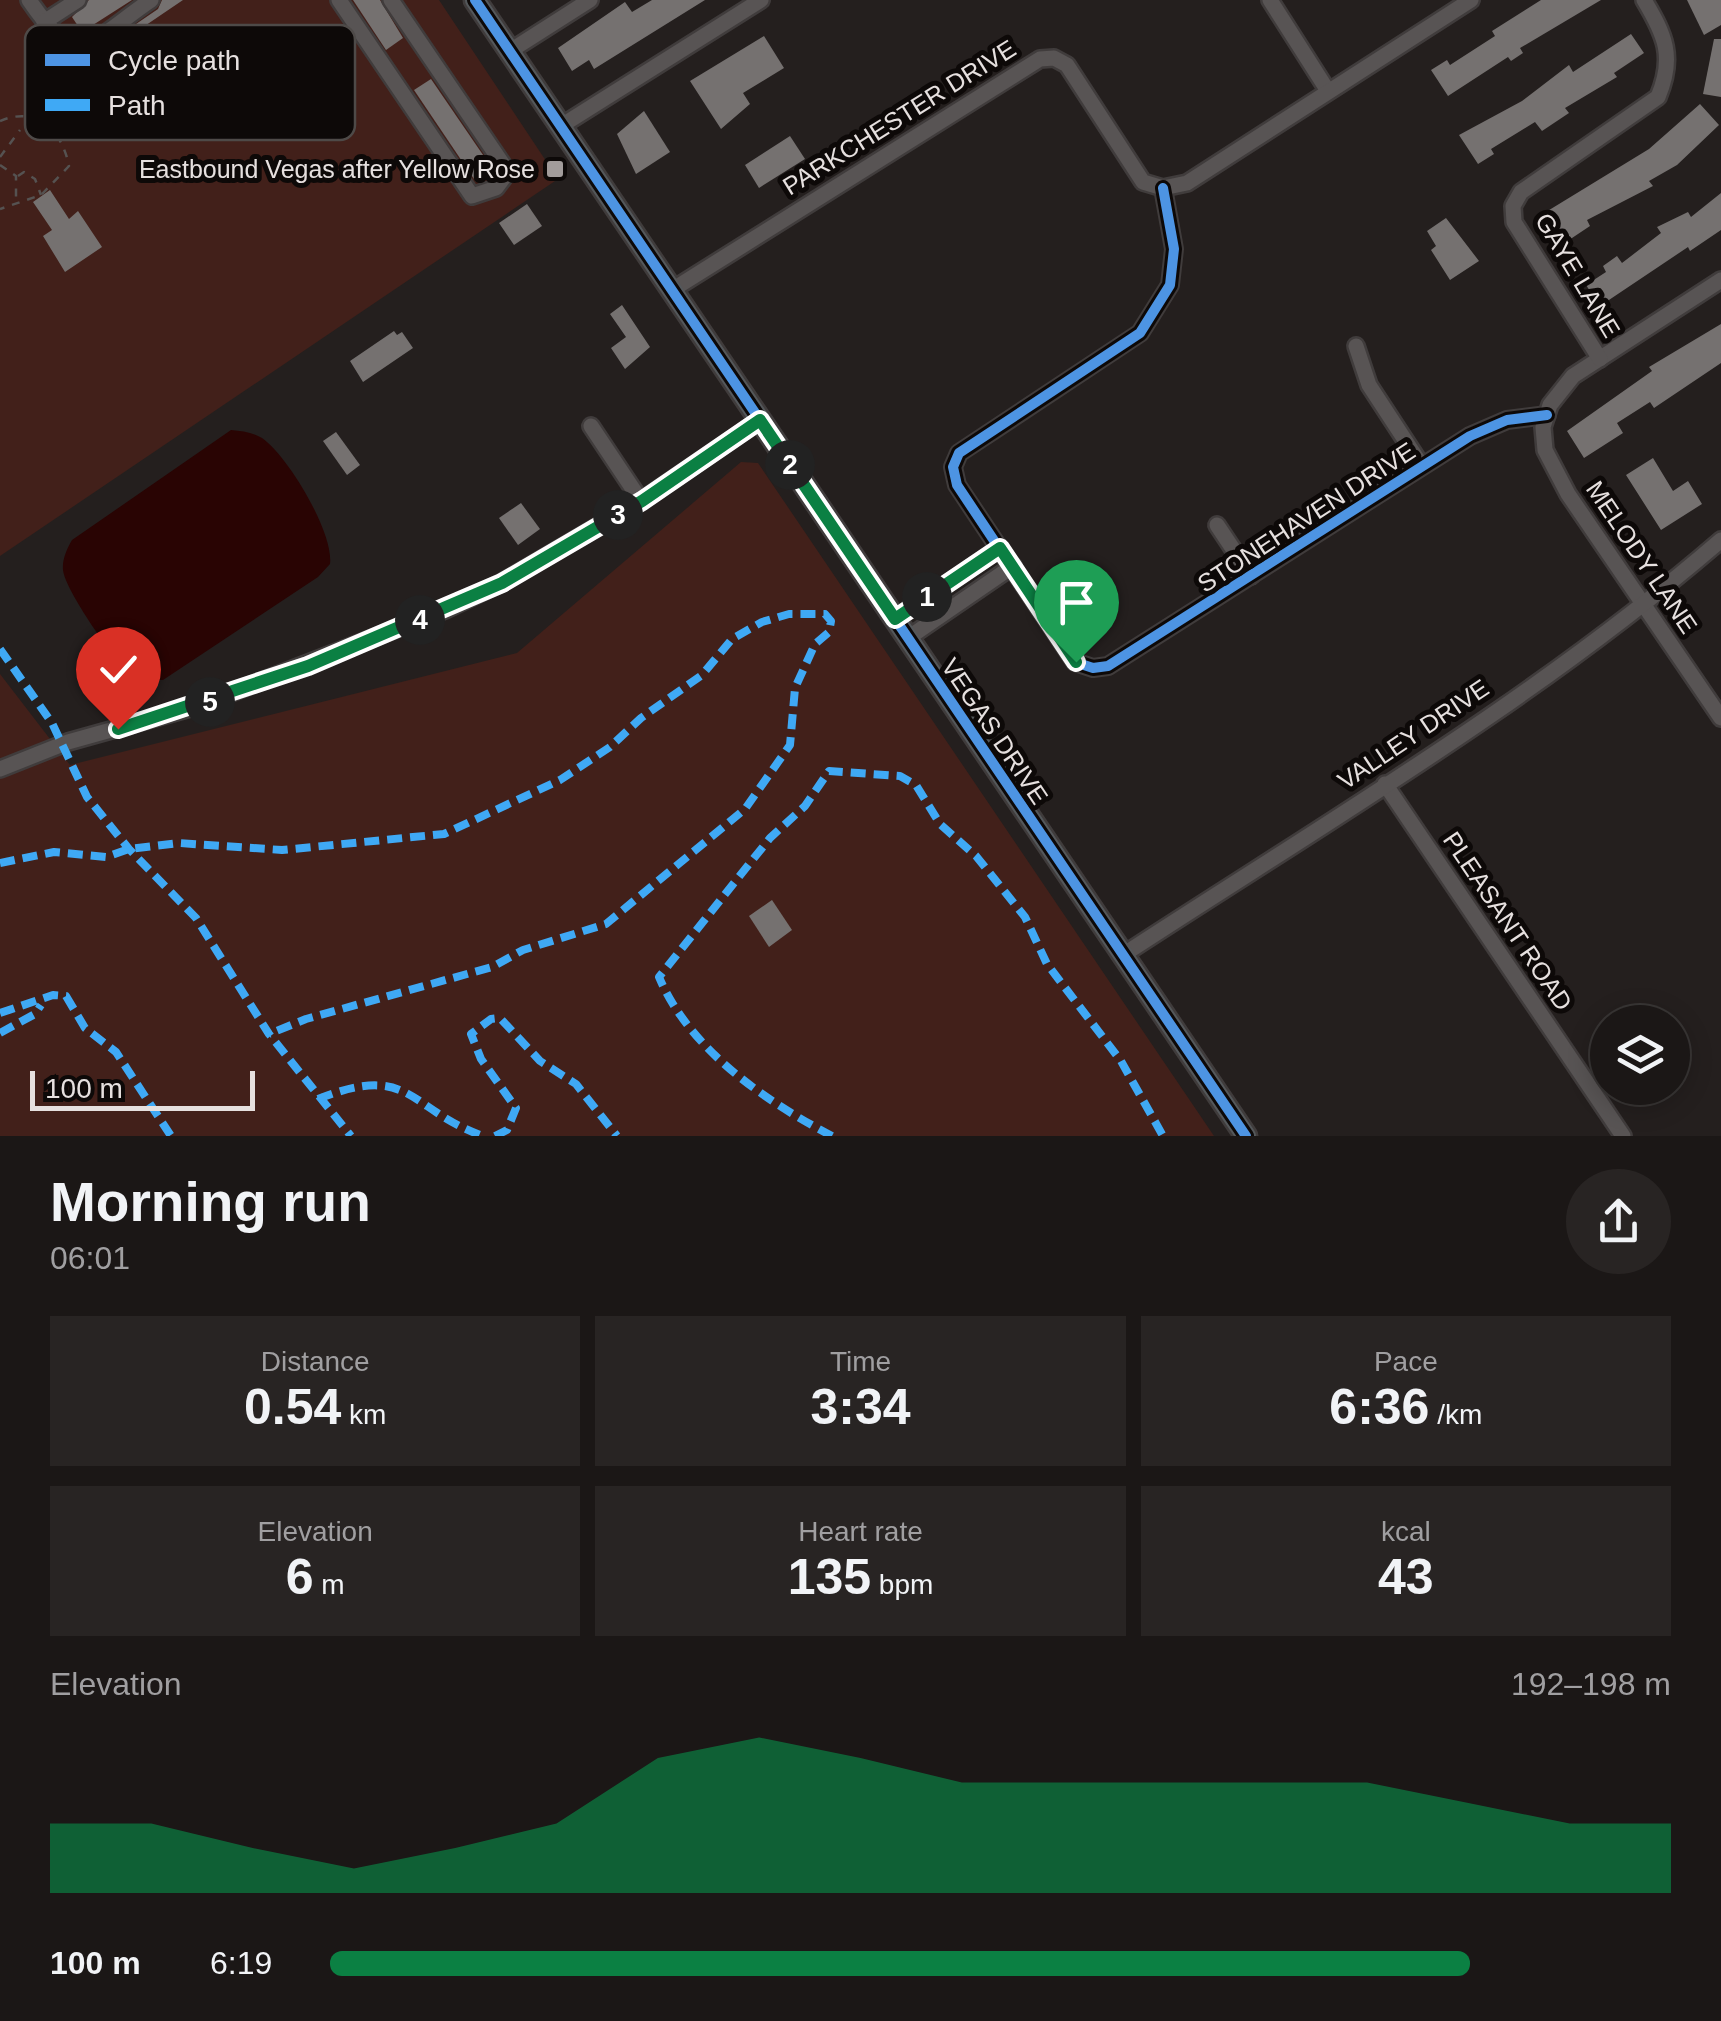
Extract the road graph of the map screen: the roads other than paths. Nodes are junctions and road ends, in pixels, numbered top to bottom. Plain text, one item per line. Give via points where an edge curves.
1 (28, 0) edge
2 (78, 0) edge
3 (151, 0) edge
4 (339, 0) edge
5 (392, 0) edge
6 (475, 0) edge
7 (590, 0) edge
8 (760, 0) edge
9 (1270, 0) edge
10 (1471, 0) edge
11 (1644, 0) edge
12 (44, 22) junction
13 (47, 25) edge
14 (110, 25) edge
15 (510, 51) junction
16 (1328, 91) junction
17 (561, 126) junction
18 (1163, 188) junction
19 (1721, 280) edge
20 (672, 290) junction
21 (1356, 346) dead end
22 (1600, 359) junction
23 (1547, 415) junction
24 (760, 420) junction
25 (591, 426) dead end
26 (1422, 466) junction
27 (642, 501) junction
28 (1218, 525) dead end
29 (1721, 540) edge
30 (1000, 548) junction
31 (1013, 566) junction
32 (1251, 576) junction
33 (1644, 606) junction
34 (895, 619) junction
35 (908, 638) junction
36 (1721, 718) edge
37 (0, 769) edge
38 (1385, 784) junction
39 (1122, 955) junction
40 (1246, 1136) edge
41 (1623, 1136) edge

1 - 12 street
2 - 12 street
3 - 14 street
4 - 5 street via 472,196 496,188 508,172
6 - 15 main road, VEGAS DRIVE
7 - 15 street
8 - 17 street
9 - 16 street
10 - 16 street
11 - 22 street, GAYE LANE via 1667,38 1668,72 1658,97 1521,192 1514,206 1514,222
12 - 13 street
15 - 17 main road, VEGAS DRIVE
16 - 18 street via 1187,184
17 - 20 main road, VEGAS DRIVE
18 - 20 street, PARKCHESTER DRIVE via 1143,182 1067,65 1040,58
18 - 30 street via 1174,249 1170,285 1140,333 959,453 952,467
19 - 22 street
20 - 24 main road, VEGAS DRIVE
21 - 26 street via 1370,385
22 - 23 street via 1572,376
23 - 26 street, STONEHAVEN DRIVE via 1507,420
23 - 33 street, MELODY LANE via 1545,450
24 - 27 street
24 - 34 main road, VEGAS DRIVE
25 - 27 street
26 - 32 street, STONEHAVEN DRIVE
27 - 37 street via 444,610 197,706 68,742
28 - 32 street
29 - 33 street, VALLEY DRIVE
30 - 31 street
30 - 34 street
31 - 32 street, STONEHAVEN DRIVE via 1076,662 1093,668 1108,666
31 - 35 street
33 - 36 street, MELODY LANE
33 - 38 street, VALLEY DRIVE
34 - 35 main road, VEGAS DRIVE
35 - 39 main road, VEGAS DRIVE
38 - 39 street, VALLEY DRIVE
38 - 41 street, PLEASANT ROAD
39 - 40 main road, VEGAS DRIVE

